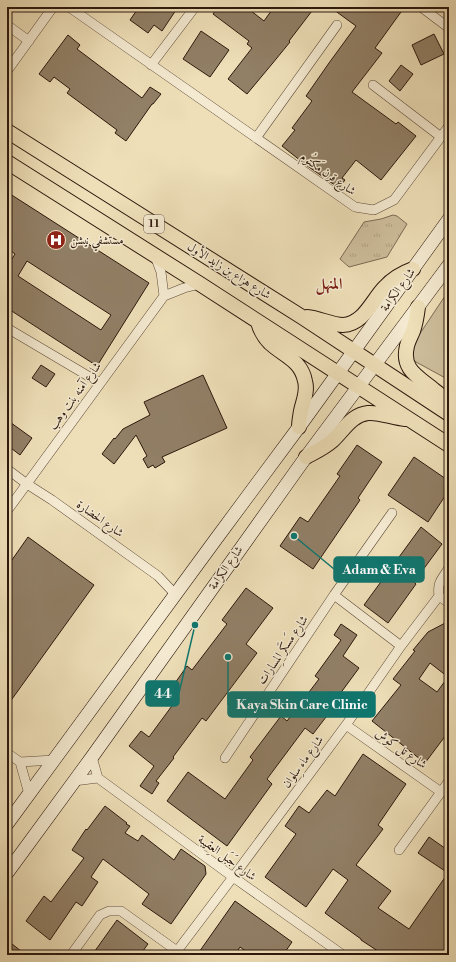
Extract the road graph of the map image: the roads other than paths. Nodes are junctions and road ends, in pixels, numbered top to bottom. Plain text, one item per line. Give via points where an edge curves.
1 (53, 7) edge
2 (69, 7) edge
3 (196, 7) edge
4 (421, 7) edge
5 (7, 24) edge
6 (337, 25) dead end
7 (449, 28) edge
8 (29, 41) junction
9 (151, 65) junction
10 (7, 71) edge
11 (372, 85) dead end
12 (449, 126) edge
13 (7, 131) edge
14 (441, 137) junction
15 (256, 138) junction
16 (7, 162) edge
17 (449, 219) edge
18 (155, 256) junction
19 (449, 265) edge
20 (413, 269) junction
21 (200, 284) junction
22 (164, 296) junction
23 (418, 307) junction
24 (302, 317) junction
25 (258, 321) junction
26 (7, 328) edge
27 (354, 351) junction
28 (374, 365) junction
29 (338, 373) junction
30 (100, 383) junction
31 (358, 386) junction
32 (449, 406) edge
33 (449, 414) edge
34 (409, 419) junction
35 (299, 427) junction
36 (449, 445) edge
37 (306, 457) junction
38 (7, 469) edge
39 (26, 484) junction
40 (7, 511) edge
41 (392, 513) dead end
42 (449, 568) edge
43 (175, 594) junction
44 (334, 595) junction
45 (439, 596) junction
46 (449, 603) edge
47 (401, 646) junction
48 (346, 725) junction
49 (7, 753) edge
50 (92, 757) junction
51 (225, 758) dead end
52 (54, 760) junction
53 (20, 762) junction
54 (98, 778) junction
55 (449, 781) edge
56 (74, 782) junction
57 (442, 792) junction
58 (30, 794) junction
59 (7, 824) edge
60 (399, 850) dead end
61 (7, 873) edge
62 (233, 877) junction
63 (175, 953) edge
64 (71, 955) edge
65 (343, 955) edge

1 - 8 street
2 - 9 street, شارع قرن مَكتُوم
3 - 9 street
4 - 7 street
5 - 8 street
6 - 15 street
8 - 10 street
9 - 15 street, شارع قرن مَكتُوم
11 - 14 street
12 - 14 street, شارع قرن مَكتُوم
13 - 24 main road, شارع هزاع بن زايد الأول / 11
14 - 15 street, شارع قرن مَكتُوم via 394,200 374,210 355,207
16 - 18 main road, 11
17 - 20 main road, شارع الكرامة
18 - 21 main road, 11
18 - 22 street via 161,272
19 - 23 main road, شارع الكرامة
20 - 24 main road via 389,282 363,316 354,322 338,324
20 - 27 main road, شارع الكرامة
21 - 22 street
21 - 25 main road, 11
22 - 30 street, شارع آمنه بنت وهب
23 - 28 main road, شارع الكرامة
23 - 32 main road via 407,344 407,362 417,378 436,391
24 - 27 main road, شارع هزاع بن زايد الأول / 11
25 - 29 main road, 11
25 - 35 main road via 266,338 295,362 304,376 306,394
26 - 30 street
27 - 28 main road, شارع هزاع بن زايد الأول / 11
27 - 29 main road, شارع الكرامة
28 - 31 main road, شارع الكرامة
28 - 33 main road, شارع هزاع بن زايد الأول / 11
29 - 31 main road, 11
29 - 35 main road, شارع الكرامة
30 - 39 street, شارع آمنه بنت وهب
31 - 34 main road, 11
31 - 37 main road, شارع الكرامة
34 - 36 main road, 11
34 - 37 main road via 373,413 360,415 351,420 320,450
35 - 43 main road, شارع الكرامة
37 - 50 main road, شارع الكرامة
38 - 39 street, شارع الحضارة
39 - 40 street, شارع آمنه بنت وهب
39 - 43 street, شارع الحضارة via 158,576
41 - 44 street, شارع مَسكَر المِسارات
42 - 45 street via 440,581
43 - 52 main road, شارع الكرامة
44 - 47 street
44 - 51 street, شارع مَسكَر المِسارات
45 - 46 street
45 - 47 street, شارع ماء سِلوان
47 - 48 street, شارع ماء سِلوان
48 - 57 street, شارع تل كوش
48 - 62 street, شارع ماء سِلوان
49 - 53 street
50 - 54 street
50 - 56 main road, شارع الكرامة
52 - 53 street
52 - 58 main road, شارع الكرامة
53 - 58 street
54 - 56 street
54 - 62 street, شارع جَبَل العِقيبة
55 - 57 street
56 - 61 main road, شارع الكرامة
57 - 60 street
58 - 59 main road, شارع الكرامة
62 - 63 street, شارع ماء سِلوان
62 - 65 street, شارع جَبَل العِقيبة
63 - 64 street, شارع ماء سِلوان via 121,911 109,911 100,916

